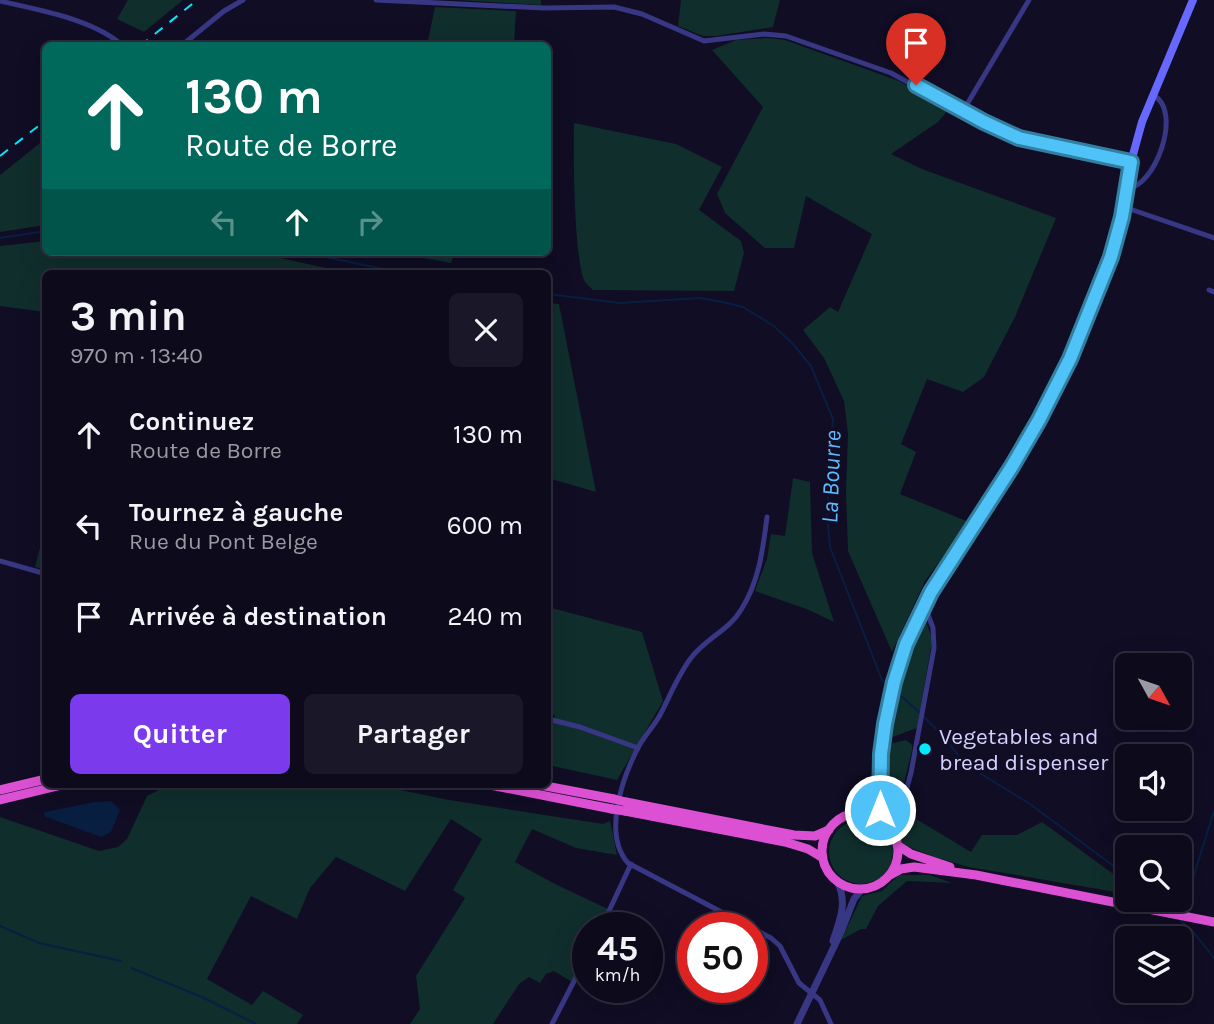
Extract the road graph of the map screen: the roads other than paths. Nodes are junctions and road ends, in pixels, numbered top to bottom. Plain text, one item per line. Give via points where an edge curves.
1 (243, 0) edge
2 (376, 0) edge
3 (1029, 0) edge
4 (1193, 0) edge
5 (0, 1) edge
6 (117, 42) edge
7 (186, 42) edge
8 (1152, 94) junction
9 (963, 111) junction
10 (1131, 162) junction
11 (1127, 188) junction
12 (1124, 207) junction
13 (1214, 238) edge
14 (767, 517) dead end
15 (0, 561) edge
16 (42, 573) edge
17 (924, 604) junction
18 (551, 720) edge
19 (638, 748) junction
20 (881, 754) junction
21 (42, 780) edge
22 (50, 788) edge
23 (511, 788) edge
24 (551, 788) edge
25 (0, 790) edge
26 (0, 800) edge
27 (613, 804) junction
28 (625, 806) junction
29 (901, 809) dead end
30 (859, 814) junction
31 (884, 822) junction
32 (829, 830) junction
33 (897, 845) junction
34 (822, 858) junction
35 (631, 864) junction
36 (890, 875) junction
37 (976, 875) junction
38 (836, 881) junction
39 (862, 889) junction
40 (608, 912) edge
41 (722, 912) edge
42 (1214, 922) edge
43 (768, 938) edge
44 (828, 958) junction
45 (572, 985) edge
46 (811, 993) junction
47 (552, 1024) edge
48 (797, 1024) edge
49 (831, 1024) edge

1 - 7 street
2 - 9 street via 614,7 700,40 780,35 891,72
3 - 9 street
4 - 8 main road
5 - 6 street via 90,26
8 - 10 main road
8 - 11 street via 1166,111 1163,145 1140,183
9 - 10 street via 1026,140
10 - 11 main road
11 - 12 main road
12 - 13 street
12 - 17 main road via 1104,279 1050,399
14 - 19 street via 763,552 744,606 691,658
15 - 16 street
17 - 20 main road via 894,682
17 - 29 street via 935,643
18 - 19 street
19 - 35 street via 615,821 623,856
20 - 30 main road via 872,795
20 - 31 main road via 879,806
21 - 25 highway
22 - 26 highway
23 - 27 highway
24 - 27 highway
27 - 28 highway, bridge
28 - 32 highway via 794,835 815,836
28 - 34 highway via 785,842
30 - 31 highway
30 - 32 highway via 843,817
31 - 33 highway
32 - 34 highway
33 - 36 highway
33 - 37 highway via 911,855
34 - 38 highway
35 - 40 street
35 - 41 street
36 - 37 highway via 915,867
36 - 39 highway via 876,886
37 - 42 highway
38 - 39 highway
38 - 44 street via 844,905
39 - 44 street
43 - 46 street via 777,943 799,983
44 - 46 street
45 - 47 street
46 - 48 street
46 - 49 street via 820,1000

